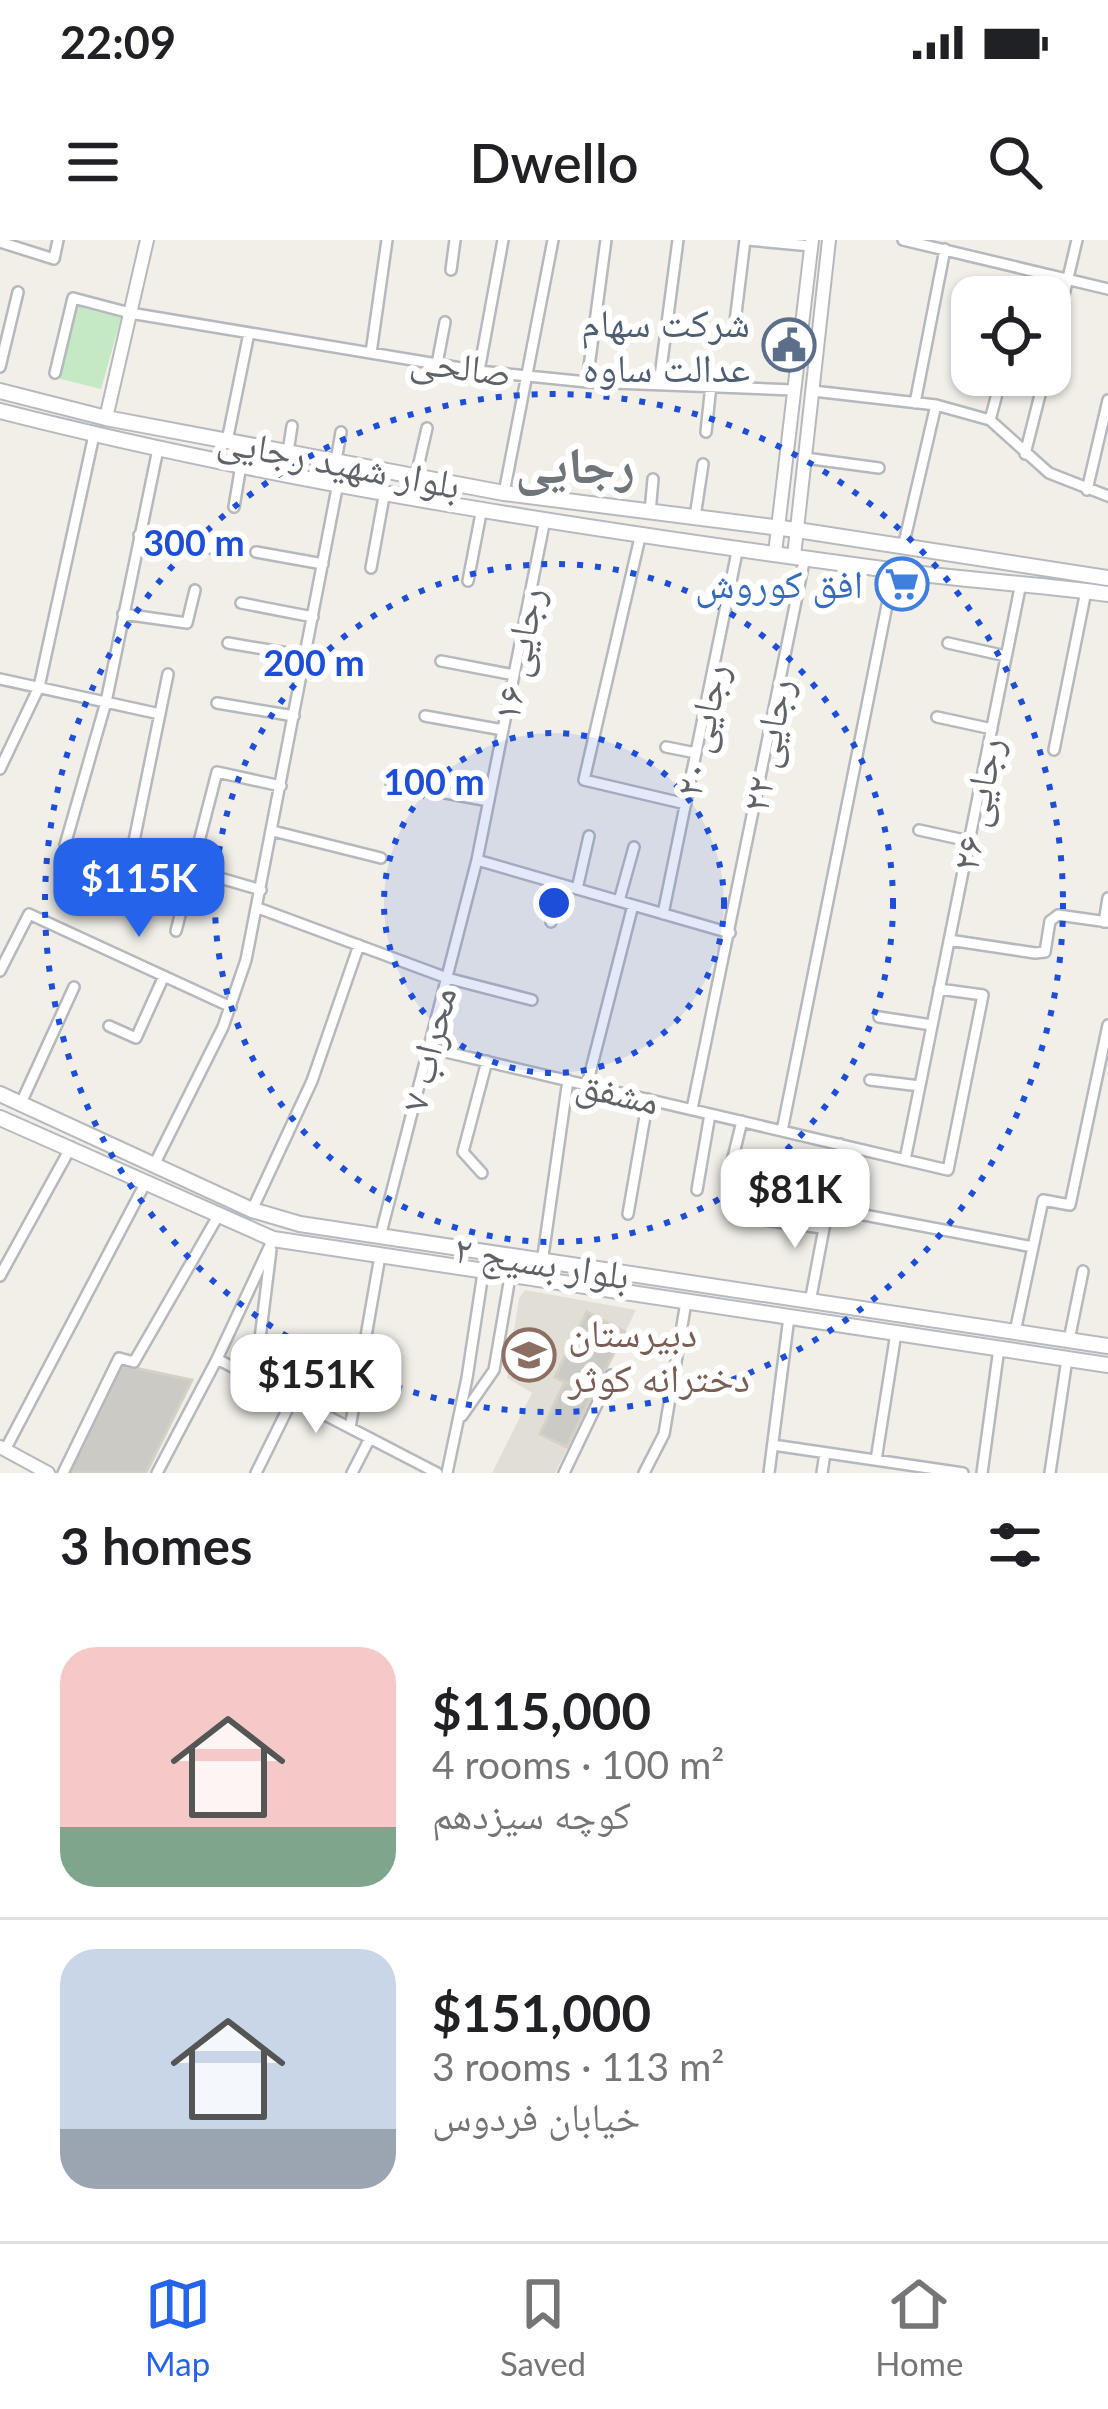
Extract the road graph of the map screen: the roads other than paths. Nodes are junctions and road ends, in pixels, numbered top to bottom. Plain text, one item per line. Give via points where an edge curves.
1 (58, 240) edge
2 (147, 240) edge
3 (387, 240) edge
4 (455, 240) edge
5 (503, 240) edge
6 (553, 240) edge
7 (606, 240) edge
8 (679, 240) edge
9 (746, 240) edge
10 (829, 240) edge
11 (903, 240) edge
12 (1077, 240) edge
13 (0, 242) edge
14 (811, 243) edge
15 (933, 243) edge
16 (945, 249) junction
17 (451, 270) dead end
18 (1056, 276) edge
19 (1069, 276) edge
20 (1071, 280) edge
21 (1108, 289) edge
22 (18, 292) dead end
23 (130, 313) junction
24 (446, 322) dead end
25 (735, 322) dead end
26 (249, 332) junction
27 (371, 353) junction
28 (437, 364) junction
29 (0, 367) edge
30 (479, 370) junction
31 (55, 374) dead end
32 (528, 376) junction
33 (587, 382) junction
34 (659, 384) junction
35 (711, 386) junction
36 (794, 390) junction
37 (0, 391) edge
38 (813, 391) junction
39 (996, 396) edge
40 (1040, 396) edge
41 (1108, 400) edge
42 (915, 403) junction
43 (936, 405) junction
44 (0, 410) edge
45 (106, 418) junction
46 (990, 420) junction
47 (292, 427) dead end
48 (428, 428) dead end
49 (341, 431) dead end
50 (706, 432) dead end
51 (94, 434) junction
52 (227, 441) junction
53 (158, 449) junction
54 (288, 452) junction
55 (1025, 454) junction
56 (805, 458) junction
57 (336, 461) junction
58 (703, 464) dead end
59 (241, 465) junction
60 (879, 469) dead end
61 (416, 476) junction
62 (653, 479) dead end
63 (338, 482) junction
64 (1087, 490) junction
65 (385, 491) junction
66 (504, 493) junction
67 (782, 495) junction
68 (1108, 496) edge
69 (800, 497) junction
70 (234, 507) dead end
71 (482, 508) junction
72 (650, 512) junction
73 (694, 517) junction
74 (545, 519) junction
75 (778, 528) junction
76 (797, 530) junction
77 (641, 533) junction
78 (139, 536) junction
79 (903, 547) junction
80 (738, 548) junction
81 (216, 549) dead end
82 (256, 552) dead end
83 (775, 553) junction
84 (800, 556) junction
85 (323, 564) junction
86 (371, 568) dead end
87 (894, 570) junction
88 (1108, 578) edge
89 (468, 581) dead end
90 (1021, 583) junction
91 (195, 590) dead end
92 (1086, 591) junction
93 (1108, 594) edge
94 (241, 603) dead end
95 (123, 614) junction
96 (313, 617) junction
97 (948, 643) dead end
98 (228, 644) dead end
99 (305, 656) junction
100 (1006, 656) junction
101 (441, 661) dead end
102 (168, 674) dead end
103 (514, 675) junction
104 (0, 679) edge
105 (39, 687) junction
106 (106, 702) junction
107 (217, 704) dead end
108 (160, 713) junction
109 (294, 716) junction
110 (425, 716) dead end
111 (937, 717) dead end
112 (992, 729) junction
113 (503, 730) junction
114 (666, 747) dead end
115 (1054, 751) dead end
116 (696, 753) junction
117 (0, 769) edge
118 (391, 783) dead end
119 (281, 786) junction
120 (489, 801) junction
121 (686, 804) junction
122 (273, 830) junction
123 (919, 830) dead end
124 (589, 836) dead end
125 (969, 841) junction
126 (65, 845) dead end
127 (634, 847) dead end
128 (131, 852) junction
129 (381, 858) dead end
130 (477, 860) junction
131 (192, 869) junction
132 (559, 884) junction
133 (577, 889) junction
134 (261, 890) junction
135 (1108, 898) edge
136 (122, 900) dead end
137 (619, 901) junction
138 (633, 905) junction
139 (258, 908) junction
140 (663, 914) junction
141 (551, 922) dead end
142 (1106, 922) edge
143 (176, 931) dead end
144 (730, 933) junction
145 (949, 940) junction
146 (359, 945) junction
147 (0, 970) edge
148 (164, 976) junction
149 (447, 978) junction
150 (74, 987) dead end
151 (939, 989) junction
152 (532, 1000) dead end
153 (231, 1007) junction
154 (879, 1017) dead end
155 (932, 1025) junction
156 (1108, 1025) edge
157 (109, 1026) dead end
158 (429, 1048) junction
159 (487, 1061) junction
160 (568, 1080) junction
161 (870, 1080) dead end
162 (587, 1085) junction
163 (920, 1086) junction
164 (0, 1094) edge
165 (648, 1099) junction
166 (21, 1103) junction
167 (692, 1109) junction
168 (710, 1114) junction
169 (0, 1118) edge
170 (742, 1121) junction
171 (782, 1131) junction
172 (840, 1144) junction
173 (71, 1147) junction
174 (905, 1160) junction
175 (154, 1165) junction
176 (482, 1173) dead end
177 (728, 1178) dead end
178 (146, 1182) junction
179 (697, 1190) dead end
180 (826, 1208) junction
181 (252, 1210) junction
182 (628, 1214) dead end
183 (218, 1216) junction
184 (278, 1220) junction
185 (764, 1220) dead end
186 (822, 1228) junction
187 (380, 1237) junction
188 (273, 1239) junction
189 (1034, 1246) junction
190 (380, 1256) junction
191 (542, 1263) junction
192 (1083, 1271) dead end
193 (483, 1273) junction
194 (0, 1276) edge
195 (510, 1276) junction
196 (764, 1295) junction
197 (686, 1302) junction
198 (810, 1302) junction
199 (762, 1313) junction
200 (789, 1317) junction
201 (1015, 1332) junction
202 (896, 1333) junction
203 (1069, 1340) junction
204 (1108, 1346) edge
205 (999, 1348) junction
206 (217, 1359) junction
207 (1067, 1359) junction
208 (1108, 1365) edge
209 (611, 1375) dead end
210 (255, 1379) junction
211 (293, 1399) junction
212 (458, 1423) junction
213 (350, 1428) junction
214 (370, 1438) junction
215 (773, 1445) junction
216 (2, 1449) edge
217 (825, 1453) junction
218 (876, 1460) junction
219 (258, 1468) edge
220 (926, 1470) edge
221 (48, 1473) edge
222 (63, 1473) edge
223 (157, 1473) edge
224 (352, 1473) edge
225 (436, 1473) edge
226 (447, 1473) edge
227 (564, 1473) edge
228 (644, 1473) edge
229 (769, 1473) edge
230 (822, 1473) edge
231 (963, 1473) edge
232 (982, 1473) edge
233 (1050, 1473) edge

1 - 13 street via 54,259
2 - 23 street
3 - 27 street
4 - 17 street
5 - 30 street
6 - 32 street
7 - 33 street
8 - 34 street
9 - 14 street
9 - 25 street
10 - 38 street
11 - 15 street
12 - 19 street
14 - 36 street
15 - 16 street
16 - 18 street
16 - 42 street
20 - 21 street
22 - 29 street
23 - 26 street, صالحی
23 - 31 street, صالحی via 74,298
23 - 45 street
24 - 28 street
26 - 27 street, صالحی
26 - 52 street
27 - 28 street, صالحی
28 - 30 street, صالحی
30 - 32 street, صالحی
32 - 33 street, صالحی
32 - 66 street
33 - 34 street, صالحی
34 - 35 street, صالحی
35 - 36 street, صالحی
35 - 50 street
36 - 67 street
37 - 45 main road, بلوار شهید رجایی
38 - 42 street
38 - 56 street
39 - 46 street
40 - 55 street
41 - 64 street
42 - 43 street
43 - 46 street
43 - 79 street
44 - 51 main road, بلوار شهید رجایی
45 - 52 main road, بلوار شهید رجایی
46 - 55 street
47 - 54 street
48 - 61 street
49 - 57 street
51 - 53 main road, بلوار شهید رجایی
51 - 105 street
52 - 54 main road, بلوار شهید رجایی
53 - 59 main road, بلوار شهید رجایی
53 - 78 street
54 - 57 main road, بلوار شهید رجایی
55 - 64 street
56 - 60 street
56 - 69 street
57 - 61 main road, بلوار شهید رجایی
58 - 73 street
59 - 63 main road, بلوار شهید رجایی
59 - 70 street
61 - 66 main road, بلوار شهید رجایی
62 - 72 street
63 - 65 main road, بلوار شهید رجایی
63 - 85 street
64 - 68 street
65 - 71 main road, بلوار شهید رجایی
65 - 86 street
66 - 72 main road, بلوار شهید رجایی
67 - 69 street via 790,502
67 - 75 street
69 - 76 street
71 - 74 main road, بلوار شهید رجایی
71 - 89 street
72 - 73 main road, بلوار شهید رجایی
73 - 75 main road, بلوار شهید رجایی
74 - 77 main road, بلوار شهید رجایی
74 - 103 street, رجایی ۱۶
75 - 76 main road, بلوار شهید رجایی
75 - 83 street
76 - 79 main road, بلوار شهید رجایی
76 - 84 street
77 - 80 main road, بلوار شهید رجایی
77 - 121 street via 584,780
78 - 81 street
78 - 95 street
79 - 88 main road, بلوار شهید رجایی
80 - 83 main road, بلوار شهید رجایی
80 - 116 street, رجایی ۲۰
82 - 85 street
83 - 84 main road, بلوار شهید رجایی
84 - 87 main road, بلوار شهید رجایی
84 - 144 street, رجایی ۲۲
85 - 96 street
87 - 90 main road, بلوار شهید رجایی
87 - 171 street
90 - 92 main road, بلوار شهید رجایی
90 - 100 street, رجایی ۲۶
91 - 95 street via 187,623
92 - 93 main road, بلوار شهید رجایی
92 - 115 street
94 - 96 street
95 - 106 street
96 - 99 street
97 - 100 street
98 - 99 street
99 - 109 street
100 - 112 street, رجایی ۲۶
101 - 103 street
102 - 108 street
103 - 113 street, رجایی ۱۶
104 - 105 street
105 - 106 street
105 - 117 street
106 - 108 street
106 - 126 street
107 - 109 street
108 - 128 street
109 - 119 street
110 - 113 street
111 - 112 street
112 - 125 street, رجایی ۲۶
113 - 120 street, رجایی ۱۶
114 - 116 street
116 - 121 street, رجایی ۲۰
118 - 120 street
119 - 122 street
119 - 131 street via 217,772
120 - 130 street, رجایی ۱۶
121 - 140 street, رجایی ۲۰
122 - 129 street
122 - 134 street
123 - 125 street
124 - 133 street
125 - 145 street, رجایی ۲۶
127 - 137 street
128 - 131 street
128 - 136 street
130 - 132 street
130 - 149 street, محراب ۷
131 - 134 street
131 - 143 street
132 - 133 street
132 - 141 street
133 - 137 street
134 - 139 street
135 - 142 street
137 - 138 street
138 - 140 street
138 - 162 street
139 - 146 street
139 - 153 street
140 - 144 street
142 - 145 street via 1058,916 1045,952
144 - 167 street, رجایی ۲۲
145 - 151 street, رجایی ۲۶
146 - 149 street
146 - 181 street via 312,1081
147 - 148 street via 29,914
148 - 153 street
148 - 157 street via 136,1038
149 - 152 street
149 - 158 street, محراب ۷
150 - 166 street
151 - 155 street, رجایی ۲۶
151 - 174 street, مشفق via 983,995 948,1170
153 - 175 street
154 - 155 street
155 - 163 street, رجایی ۲۶
156 - 189 street via 1070,1204 1043,1200
158 - 159 street, مشفق
158 - 187 street, محراب ۷
159 - 160 street, مشفق
159 - 176 street via 463,1152
160 - 162 street, مشفق
160 - 191 street
161 - 163 street
162 - 165 street, مشفق
163 - 174 street, رجایی ۲۶
164 - 166 main road, بلوار بسیج ۲
165 - 167 street, مشفق
165 - 182 street
166 - 175 main road, بلوار بسیج ۲
167 - 168 street, مشفق
168 - 170 street, مشفق
168 - 179 street
169 - 173 main road, بلوار بسیج ۲
170 - 171 street, مشفق
170 - 177 street
171 - 172 street, مشفق
172 - 174 street, مشفق
172 - 180 street
173 - 178 main road, بلوار بسیج ۲
173 - 194 street
175 - 181 main road, بلوار بسیج ۲
178 - 183 main road, بلوار بسیج ۲
178 - 216 street
180 - 186 street
180 - 189 street
181 - 184 main road, بلوار بسیج ۲
183 - 188 main road, بلوار بسیج ۲
183 - 222 street via 134,1362 119,1358
184 - 187 main road, بلوار بسیج ۲
184 - 188 main road
185 - 186 street
186 - 198 street
187 - 191 main road, بلوار بسیج ۲
188 - 190 main road, بلوار بسیج ۲
188 - 206 street
188 - 210 street
189 - 201 street
190 - 193 main road, بلوار بسیج ۲
190 - 213 street
191 - 196 main road, بلوار بسیج ۲
192 - 203 street
193 - 195 main road, بلوار بسیج ۲
193 - 212 street
195 - 197 main road, بلوار بسیج ۲
195 - 212 street via 494,1370
196 - 198 main road, بلوار بسیج ۲
196 - 199 street
197 - 199 main road, بلوار بسیج ۲
197 - 228 street via 664,1434
198 - 201 main road, بلوار بسیج ۲
199 - 200 main road, بلوار بسیج ۲
200 - 202 main road, بلوار بسیج ۲
200 - 215 street
201 - 203 main road, بلوار بسیج ۲
202 - 205 main road, بلوار بسیج ۲
202 - 218 street
203 - 204 main road, بلوار بسیج ۲
205 - 207 main road, بلوار بسیج ۲
205 - 232 street
206 - 210 street
206 - 223 street
207 - 208 main road, بلوار بسیج ۲
207 - 233 street
209 - 227 street
210 - 211 street
211 - 213 street
211 - 219 street
212 - 226 street
213 - 214 street
214 - 224 street
214 - 225 street
215 - 217 street
215 - 229 street
216 - 221 street
217 - 218 street
217 - 230 street
218 - 220 street
220 - 231 street

